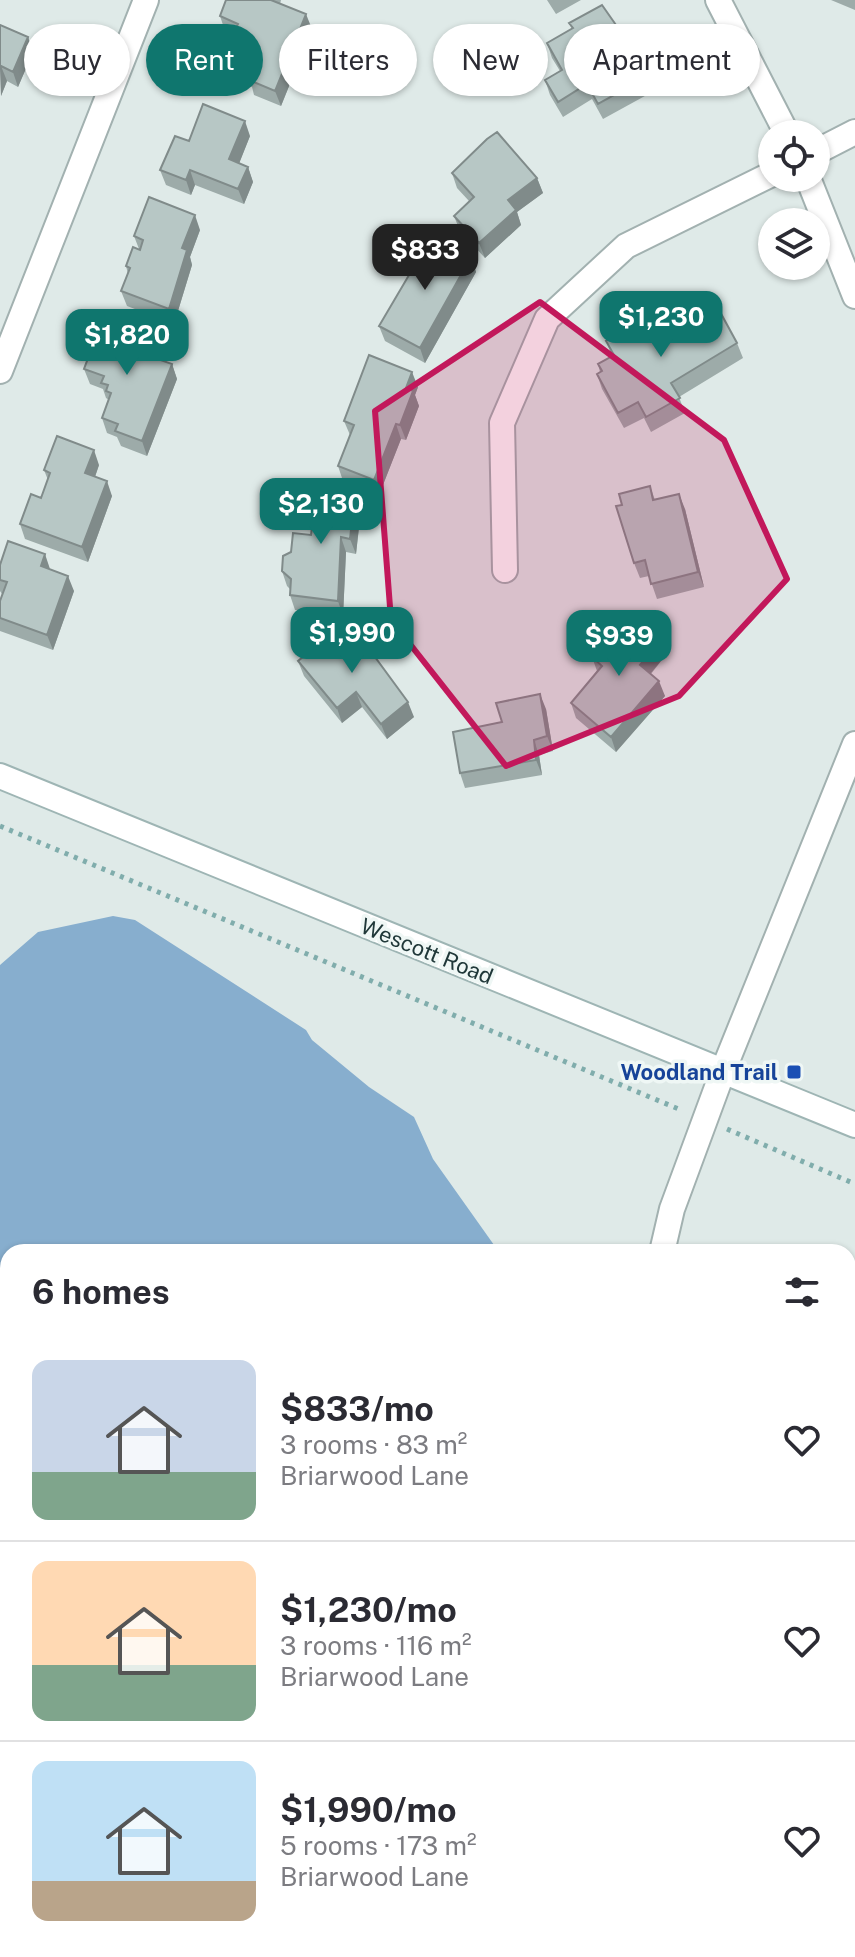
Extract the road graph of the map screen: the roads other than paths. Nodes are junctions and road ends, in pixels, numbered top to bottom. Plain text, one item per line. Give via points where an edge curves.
1 (146, 0) edge
2 (718, 0) edge
3 (780, 120) edge
4 (855, 132) edge
5 (830, 145) edge
6 (758, 181) edge
7 (814, 192) edge
8 (855, 296) edge
9 (0, 371) edge
10 (505, 570) dead end
11 (855, 744) edge
12 (0, 776) edge
13 (723, 1071) junction
14 (855, 1125) edge
15 (664, 1244) edge

1 - 9 street
2 - 3 street
4 - 5 street
6 - 10 street via 626,246 547,319 502,423
7 - 8 street
11 - 13 street
12 - 13 street, Wescott Road
13 - 14 street, Wescott Road
13 - 15 street

